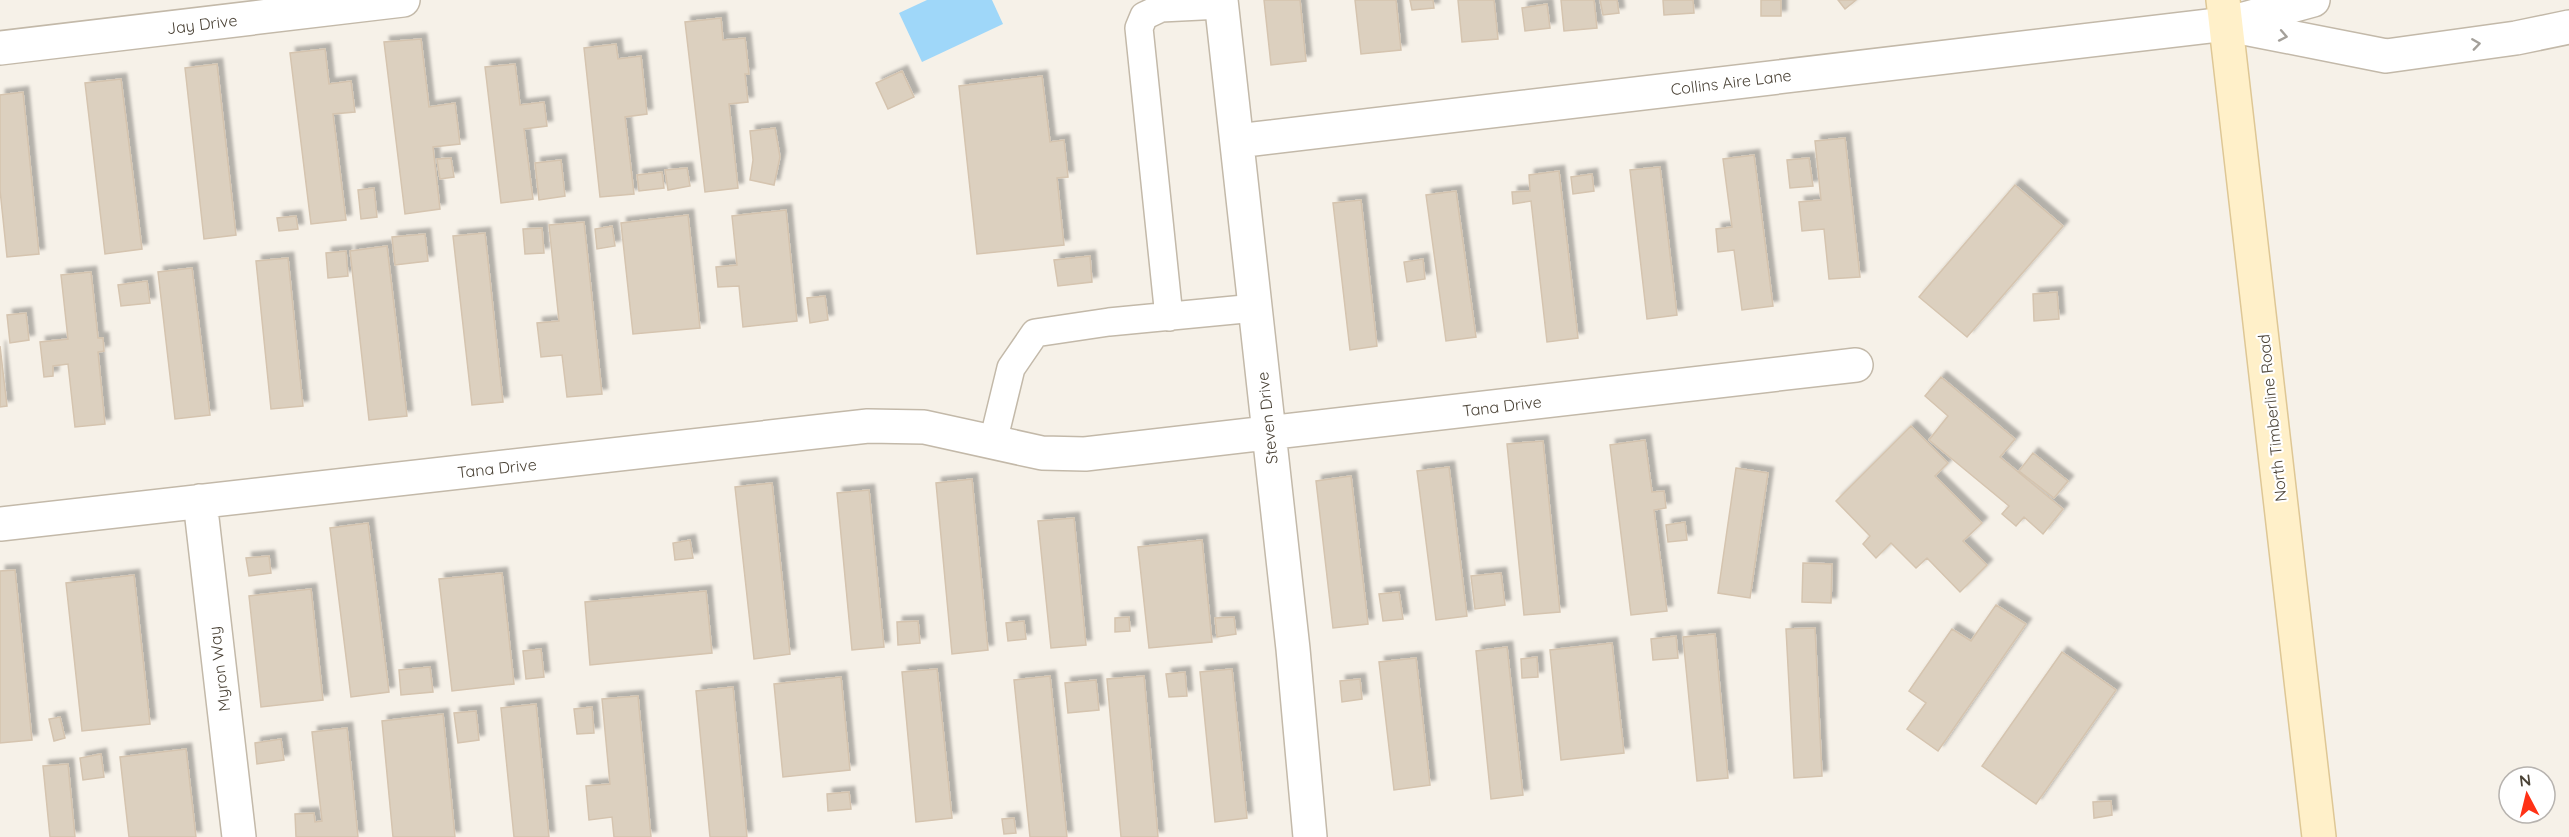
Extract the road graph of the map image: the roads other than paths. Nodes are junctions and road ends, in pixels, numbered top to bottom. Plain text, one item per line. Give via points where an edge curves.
1 (403, 0) edge
2 (2313, 0) edge
3 (1221, 2) edge
4 (2225, 12) edge
5 (2569, 27) edge
6 (0, 48) edge
7 (1237, 141) junction
8 (1255, 308) junction
9 (1169, 317) junction
10 (1856, 365) dead end
11 (1269, 434) junction
12 (993, 442) junction
13 (200, 501) junction
14 (0, 524) edge
15 (239, 837) edge
16 (1310, 837) edge
17 (2319, 837) edge

1 - 6 street, Jay Drive
2 - 4 street
3 - 7 street, Steven Drive
3 - 9 lane via 1161,8 1144,16 1139,28
4 -> 5 street via 2386,56
4 - 7 street, Collins Aire Lane
4 - 17 main road, North Timberline Road
7 - 8 street, Steven Drive
8 - 9 lane
8 - 11 street, Steven Drive
9 - 12 lane via 1035,333 1011,368
10 - 11 street, Tana Drive
11 - 12 street, Tana Drive via 1085,454 1042,453
11 - 16 street, Steven Drive
12 - 13 street, Tana Drive via 924,427 868,426
13 - 14 street, Tana Drive
13 - 15 street, Myron Way

